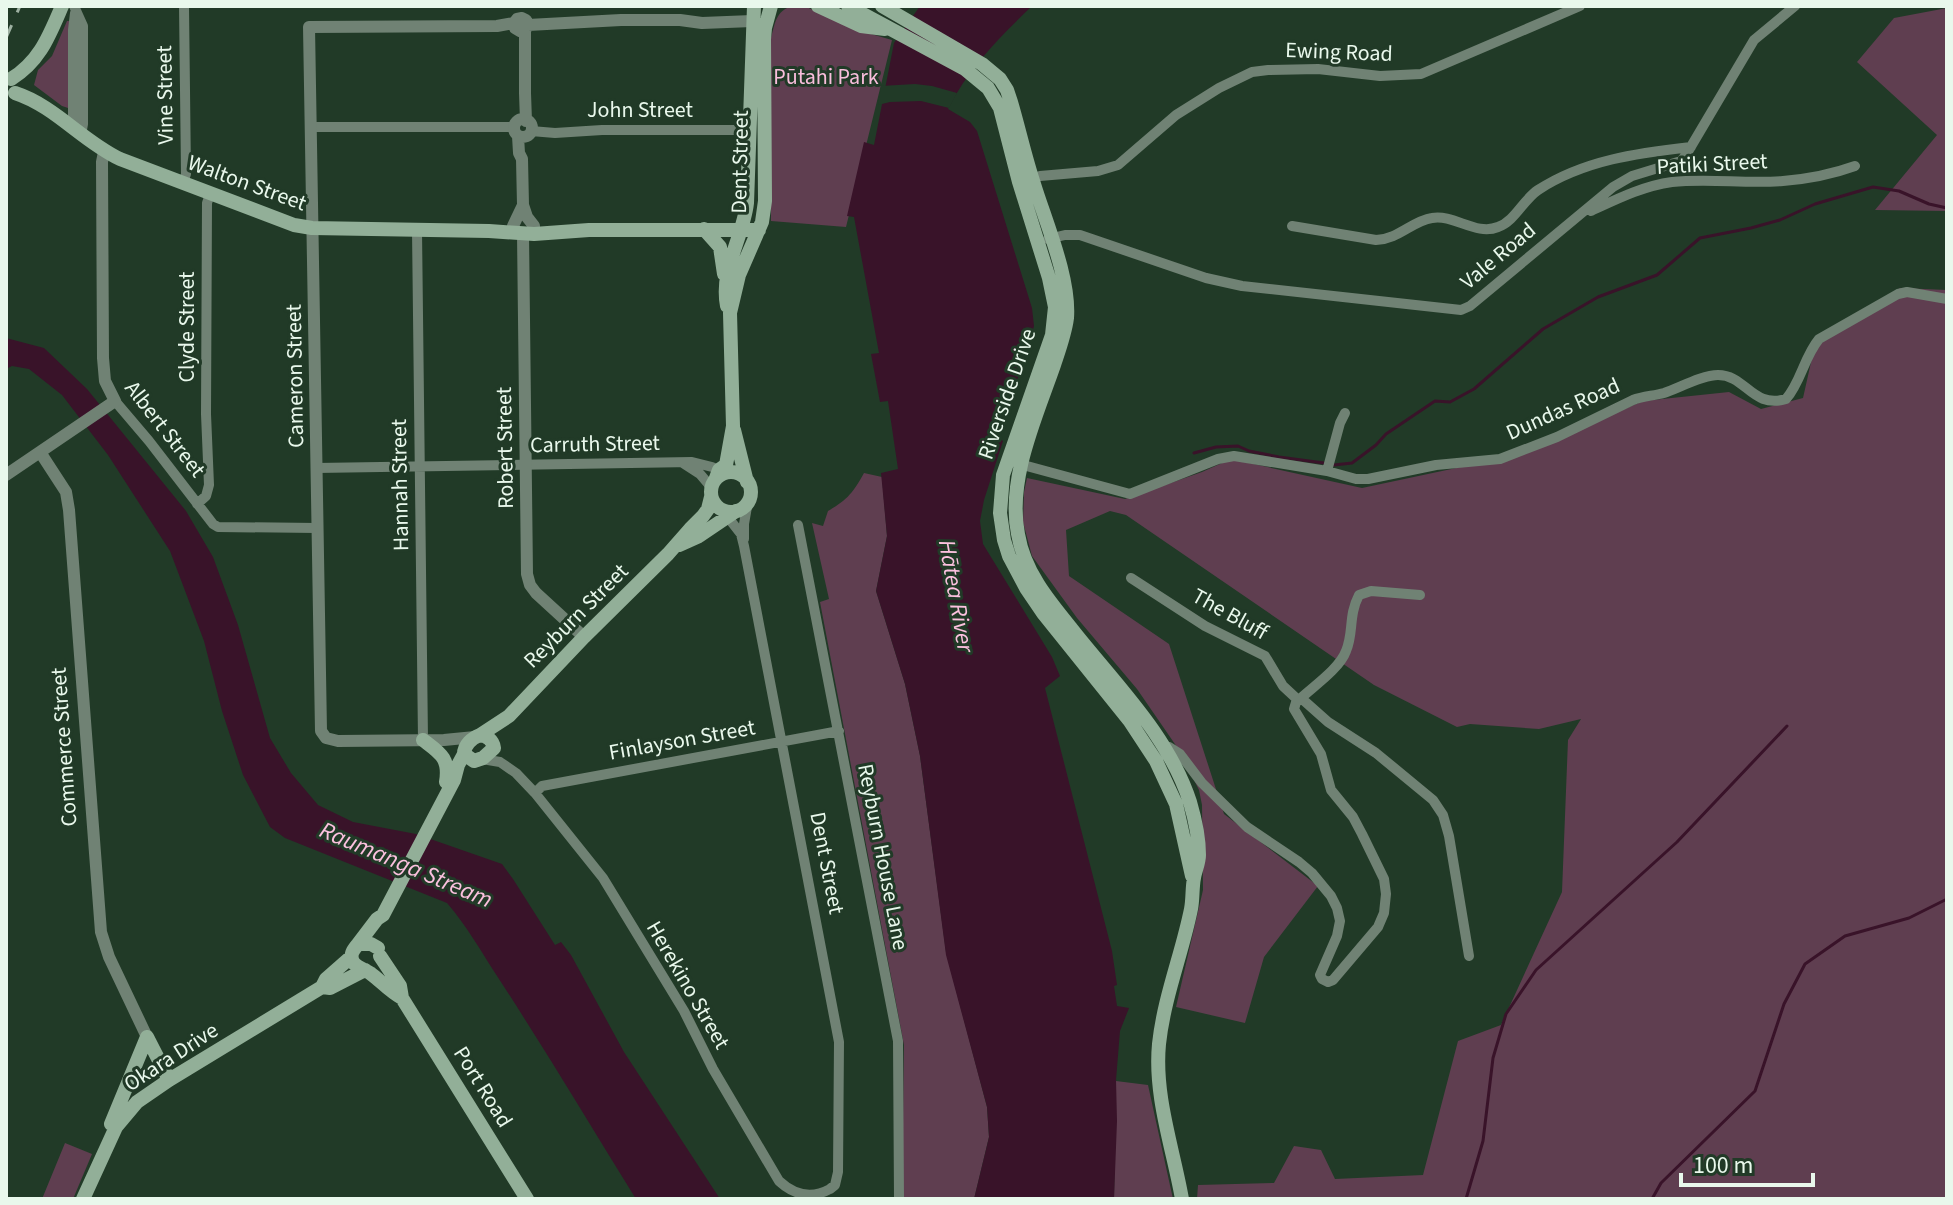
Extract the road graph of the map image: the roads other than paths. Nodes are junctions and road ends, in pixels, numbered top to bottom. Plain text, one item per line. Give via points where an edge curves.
1 (184, 6) edge
2 (780, 6) edge
3 (818, 6) edge
4 (848, 6) edge
5 (882, 6) edge
6 (1580, 6) edge
7 (1795, 6) edge
8 (71, 8) edge
9 (758, 11) edge
10 (521, 22) edge
11 (898, 26) junction
12 (10, 88) edge
13 (310, 127) junction
14 (522, 129) junction
15 (749, 130) junction
16 (77, 132) junction
17 (1691, 147) junction
18 (104, 152) junction
19 (1855, 166) dead end
20 (1026, 180) junction
21 (183, 183) junction
22 (210, 194) junction
23 (1575, 219) junction
24 (1292, 226) dead end
25 (312, 228) junction
26 (523, 229) junction
27 (704, 229) junction
28 (741, 229) junction
29 (417, 230) junction
30 (759, 230) junction
31 (1045, 240) junction
32 (726, 286) junction
33 (1947, 299) edge
34 (730, 313) junction
35 (115, 401) junction
36 (1345, 413) dead end
37 (733, 426) junction
38 (40, 452) junction
39 (683, 463) junction
40 (1014, 463) junction
41 (525, 465) junction
42 (420, 466) junction
43 (316, 468) junction
44 (1327, 471) junction
45 (6, 475) edge
46 (717, 481) junction
47 (747, 482) junction
48 (748, 501) junction
49 (197, 504) junction
50 (729, 513) junction
51 (798, 525) dead end
52 (317, 528) junction
53 (744, 546) junction
54 (675, 547) junction
55 (1131, 578) dead end
56 (1420, 595) dead end
57 (584, 637) junction
58 (1299, 698) junction
59 (509, 716) junction
60 (321, 725) joint
61 (839, 731) junction
62 (477, 736) junction
63 (423, 740) junction
64 (781, 742) junction
65 (494, 746) junction
66 (1156, 747) junction
67 (464, 753) junction
68 (481, 759) junction
69 (516, 773) junction
70 (454, 780) junction
71 (535, 793) junction
72 (439, 810) junction
73 (383, 915) junction
74 (355, 951) junction
75 (379, 952) junction
76 (1469, 956) dead end
77 (366, 970) junction
78 (322, 987) junction
79 (402, 998) junction
80 (147, 1037) junction
81 (169, 1080) junction
82 (110, 1139) junction
83 (830, 1189) junction
84 (83, 1199) edge
85 (527, 1199) edge
86 (839, 1199) edge
87 (899, 1199) edge
88 (1182, 1199) edge

1 - 21 street, Vine Street
2 - 9 main road
3 - 11 main road via 861,26
4 - 11 main road, Riverside Drive
5 - 11 main road, Riverside Drive
6 - 20 street, Ewing Road via 1421,74 1252,72 1176,115 1118,165
7 - 17 street, Vale Road via 1754,40
8 - 12 main road
8 - 16 street
9 - 10 street via 702,23
9 - 15 main road, Dent Street
9 - 30 main road, Dent Street via 764,39 765,201
10 - 13 street, Cameron Street via 309,27
10 - 14 street, Robert Street
11 - 20 main road, Riverside Drive via 1000,79 1007,90
12 - 16 main road, Walton Street
13 - 14 street, John Street
13 - 25 street, Cameron Street
14 - 15 street, John Street
14 - 26 street, Robert Street
15 - 28 main road, Dent Street
16 - 18 main road, Walton Street
17 - 23 street, Vale Road via 1681,161 1613,187
17 - 24 street via 1585,167 1536,191 1509,220 1489,229 1438,217 1376,240
18 - 21 main road, Walton Street
18 - 35 street, Albert Street via 103,358 105,381
19 - 23 street, Patiki Street via 1783,181 1674,182 1628,194
20 - 31 main road, Riverside Drive
21 - 22 main road, Walton Street
22 - 25 main road, Walton Street
22 - 49 street, Clyde Street via 209,485
23 - 31 street, Vale Road via 1461,310 1242,286 1080,235
25 - 29 main road, Walton Street
25 - 43 street, Cameron Street
26 - 27 main road, Walton Street
26 - 29 main road, Walton Street
26 - 41 street, Robert Street
27 - 28 main road, Walton Street
27 - 32 main road via 720,247
28 - 30 main road, Walton Street
28 - 32 main road, Dent Street
29 - 42 street, Hannah Street
30 - 34 main road, Dent Street via 739,275
31 - 40 main road, Riverside Drive via 1064,281 1065,329
32 - 34 main road, Dent Street
33 - 44 street, Dundas Road via 1898,294 1819,339 1790,395 1781,401 1764,400 1731,378 1708,376 1643,396 1500,459 1368,479
34 - 37 main road, Dent Street
35 - 38 street
35 - 49 street, Albert Street
36 - 44 street
37 - 46 main road, Dent Street via 726,465
37 - 47 main road, Dent Street
38 - 45 street
38 - 80 street, Commerce Street via 66,492 69,510 101,932
39 - 41 street, Carruth Street
39 - 46 street, Carruth Street
39 - 46 street, Carruth Street via 698,462
40 - 44 street, Dundas Road via 1130,494 1234,456
40 - 66 main road, Riverside Drive via 1018,535 1029,568 1052,605 1139,711
41 - 42 street, Carruth Street
41 - 57 street, Robert Street via 528,580
42 - 43 street, Carruth Street
42 - 63 street, Hannah Street
43 - 52 street, Cameron Street
46 - 47 main road via 738,474
46 - 50 main road via 716,505
46 - 54 main road, Reyburn Street via 708,509
47 - 48 main road
48 - 50 main road
48 - 53 street, Dent Street
49 - 52 street, Albert Street via 218,527
50 - 53 street, Dent Street
50 - 54 main road, Reyburn Street
51 - 61 street, Reyburn House Lane
52 - 60 street, Cameron Street
53 - 64 street, Dent Street
54 - 57 main road, Reyburn Street
55 - 58 street, The Bluff via 1205,626 1265,656 1283,686
56 - 58 street via 1359,595 1347,650
57 - 59 main road, Reyburn Street
58 - 66 street via 1294,709 1321,754 1331,790 1362,834 1386,894 1378,927 1328,982 1320,975 1340,921 1331,896 1299,862 1247,827 1180,754
58 - 76 street via 1376,753 1433,800 1443,815
59 - 62 main road, Reyburn Street
59 - 65 main road, Reyburn Street
60 - 63 street, Reyburn Street via 322,735 332,740
61 - 64 street, Finlayson Street
61 - 87 street, Reyburn House Lane via 898,1041
62 - 63 street, Reyburn Street
62 - 65 main road
62 - 67 main road
63 - 67 street, Reyburn Street
63 - 72 main road via 447,766
64 - 71 street, Finlayson Street via 542,786
64 - 83 street, Dent Street via 839,1042 838,1172
65 - 68 main road
65 - 69 street, Herekino Street
66 - 88 main road, Riverside Drive via 1181,777 1196,823 1199,858 1159,1046 1161,1102
67 - 68 main road via 474,761
67 - 70 main road
68 - 69 street, Herekino Street via 500,762
68 - 70 main road
69 - 71 street, Herekino Street
70 - 72 main road
71 - 83 street, Herekino Street via 603,878 779,1181 800,1194
72 - 73 main road
73 - 74 main road
73 - 75 main road
74 - 75 main road via 371,944
74 - 77 main road via 356,965
74 - 78 main road, Okara Drive
75 - 77 main road via 375,966
75 - 79 main road, Port Road
77 - 78 main road, Okara Drive
77 - 79 main road, Port Road
78 - 81 main road, Okara Drive
79 - 85 main road, Port Road
80 - 81 main road, Commerce Street
80 - 82 main road via 107,1134
81 - 82 main road, Okara Drive via 128,1110
82 - 84 main road, Okara Drive
83 - 86 street

